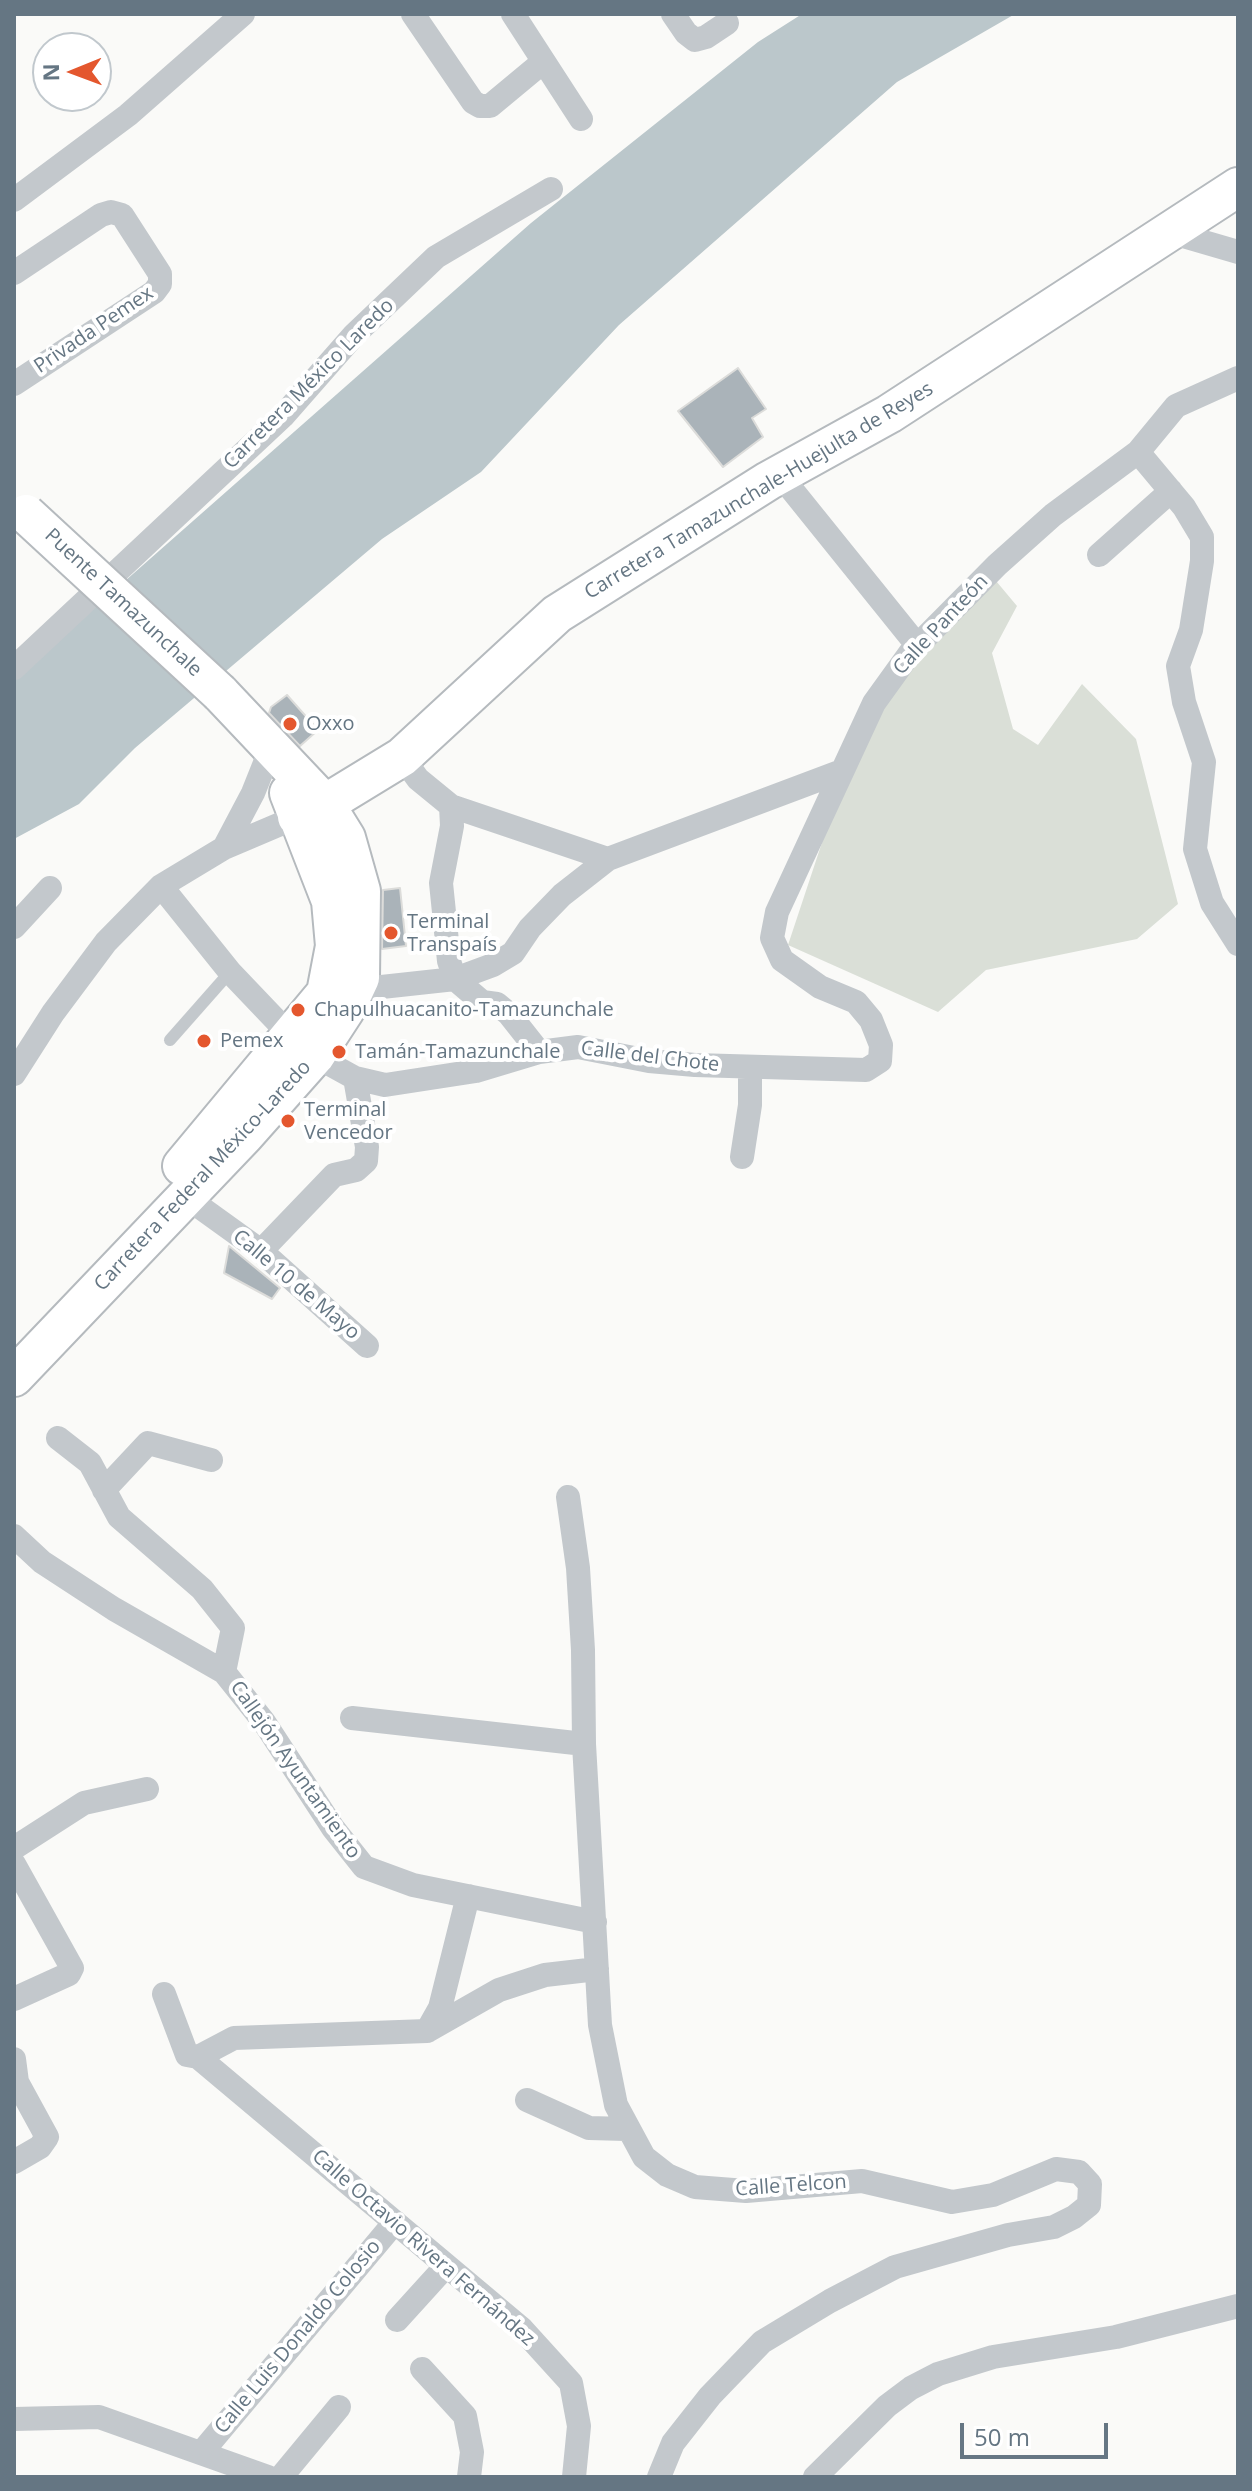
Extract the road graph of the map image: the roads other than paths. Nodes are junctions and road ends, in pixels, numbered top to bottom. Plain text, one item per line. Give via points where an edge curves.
1 (243, 14) edge
2 (413, 14) edge
3 (513, 14) edge
4 (673, 14) edge
5 (727, 23) dead end
6 (543, 62) junction
7 (581, 119) dead end
8 (1238, 187) edge
9 (551, 189) dead end
10 (14, 200) edge
11 (1166, 231) junction
12 (1238, 252) edge
13 (14, 273) edge
14 (1238, 378) edge
15 (14, 384) edge
16 (1138, 452) junction
17 (780, 475) junction
18 (1171, 491) junction
19 (20, 509) edge
20 (1099, 555) dead end
21 (917, 645) junction
22 (14, 668) edge
23 (273, 750) junction
24 (402, 757) junction
25 (842, 771) junction
26 (451, 806) junction
27 (311, 811) junction
28 (224, 848) junction
29 (608, 859) junction
30 (161, 886) junction
31 (50, 888) dead end
32 (14, 927) edge
33 (1238, 944) edge
34 (230, 972) junction
35 (455, 979) junction
36 (354, 990) junction
37 (170, 1040) dead end
38 (303, 1046) junction
39 (539, 1052) junction
40 (880, 1061) joint
41 (750, 1069) junction
42 (14, 1074) edge
43 (355, 1078) junction
44 (742, 1157) dead end
45 (186, 1197) junction
46 (261, 1251) junction
47 (367, 1346) dead end
48 (14, 1350) edge
49 (14, 1377) edge
50 (58, 1438) dead end
51 (211, 1460) dead end
52 (104, 1490) junction
53 (568, 1497) dead end
54 (14, 1536) edge
55 (224, 1672) junction
56 (352, 1718) dead end
57 (584, 1744) junction
58 (147, 1789) dead end
59 (14, 1848) edge
60 (14, 1864) edge
61 (468, 1896) junction
62 (595, 1922) junction
63 (597, 1969) junction
64 (164, 1994) dead end
65 (14, 1999) edge
66 (427, 2031) junction
67 (198, 2057) junction
68 (14, 2059) edge
69 (527, 2100) dead end
70 (626, 2129) junction
71 (14, 2162) edge
72 (395, 2222) junction
73 (446, 2266) junction
74 (1238, 2306) edge
75 (397, 2320) dead end
76 (422, 2369) dead end
77 (339, 2407) dead end
78 (14, 2419) edge
79 (202, 2452) junction
80 (268, 2477) edge
81 (281, 2477) edge
82 (469, 2477) edge
83 (574, 2477) edge
84 (659, 2477) edge
85 (815, 2477) edge

1 - 10 street via 128,115
2 - 6 street via 480,106 490,106
3 - 6 street
4 - 5 street via 695,40
6 - 7 street
8 - 11 main road, Carretera Tamazunchale-Huejulta de Reyes
9 - 22 street, Carretera México Laredo via 436,257 354,335 283,416
11 - 12 street
11 - 17 main road, Carretera Tamazunchale-Huejulta de Reyes via 889,414
13 - 15 street, Privada Pemex via 111,212 122,215 160,274 160,284
14 - 16 street, Calle Panteón via 1176,406
16 - 18 street
16 - 21 street, Calle Panteón via 1053,515
17 - 21 street
17 - 24 main road, Carretera Tamazunchale-Huejulta de Reyes via 557,614
18 - 20 street
18 - 33 street via 1202,537 1191,630 1178,666 1204,762 1195,849 1212,903
19 - 23 main road, Puente Tamazunchale, bridge via 220,693
21 - 25 street, Calle Panteón via 874,703
23 - 27 main road, Carretera Federal México-Laredo
23 - 28 street
24 - 26 street via 418,779
24 - 27 main road, Carretera Tamazunchale-Huejulta de Reyes
25 - 29 street
25 - 40 street, Calle Panteón via 777,912 772,938 782,960 820,987 856,1002 871,1020 881,1045
26 - 29 street
26 - 35 street via 441,883
27 - 28 street
27 - 36 main road, Carretera Federal México-Laredo via 346,838 361,891 360,978
27 - 38 main road, Carretera Federal México-Laredo via 335,946 326,993
28 - 30 street
29 - 35 street via 562,895 513,953
30 - 34 street, Calle del Chote
30 - 42 street via 106,942
31 - 32 street
34 - 37 lane
34 - 38 street, Calle del Chote
35 - 36 street
35 - 39 street via 482,1002 497,1004 509,1014
36 - 38 main road, Carretera Federal México-Laredo
38 - 43 street, Calle del Chote
38 - 45 main road, Carretera Federal México-Laredo
38 - 48 main road, Carretera Federal México-Laredo via 201,1144
39 - 41 street, Calle del Chote via 578,1047 649,1061
39 - 43 street, Calle del Chote via 476,1071 400,1083
40 - 41 street, Calle del Chote via 866,1070
41 - 44 street
43 - 46 street via 366,1161 356,1170 334,1175
45 - 46 street, Calle 10 de Mayo
45 - 49 main road, Carretera Federal México-Laredo
46 - 47 street, Calle 10 de Mayo
50 - 52 street via 90,1463
51 - 52 street via 148,1443
52 - 55 street via 119,1517 202,1589 233,1628
53 - 57 street, Calle Telcon via 578,1568
54 - 55 street, Callejón Ayuntamiento via 42,1562 114,1609
55 - 61 street, Callejón Ayuntamiento via 364,1867 413,1885
56 - 57 street
57 - 62 street, Calle Telcon
58 - 59 street via 84,1803
60 - 65 street via 72,1968
61 - 62 street, Callejón Ayuntamiento
61 - 66 street via 440,2008
62 - 63 street, Calle Telcon
63 - 66 street via 545,1975 499,1990
63 - 70 street, Calle Telcon via 600,2025
64 - 67 street, Calle Octavio Rivera Fernández via 187,2055
66 - 67 street via 234,2038
67 - 72 street, Calle Octavio Rivera Fernández
68 - 71 street via 17,2082 47,2137
69 - 70 street via 589,2128
70 - 84 street, Calle Telcon via 644,2157 695,2187 746,2191 862,2181 952,2202 993,2195 1056,2169 1079,2172 1090,2184 1089,2205 1054,2227 895,2267 762,2342 673,2443
72 - 73 street, Calle Octavio Rivera Fernández
72 - 79 street, Calle Luis Donaldo Colosio
73 - 75 street
73 - 83 street, Calle Octavio Rivera Fernández via 522,2329 571,2383 579,2426
74 - 85 street via 1116,2337 993,2357 938,2374 887,2406
76 - 82 street via 465,2416 472,2452
77 - 81 street
78 - 79 street via 99,2417
79 - 80 street

